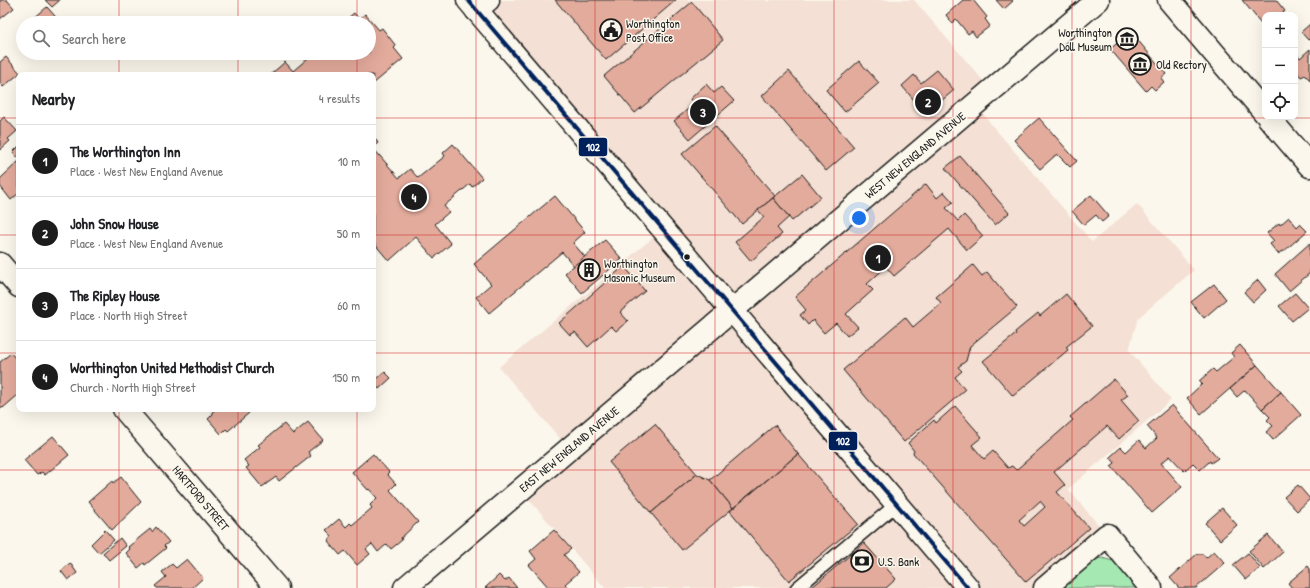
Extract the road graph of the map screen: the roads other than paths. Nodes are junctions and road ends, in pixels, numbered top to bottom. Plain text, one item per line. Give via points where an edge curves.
1 (1098, 0) edge
2 (1168, 0) edge
3 (477, 3) edge
4 (1262, 110) edge
5 (1271, 120) edge
6 (1310, 166) edge
7 (0, 264) edge
8 (16, 283) edge
9 (732, 311) junction
10 (127, 412) edge
11 (897, 504) junction
12 (277, 588) edge
13 (405, 588) edge
14 (797, 588) edge
15 (968, 588) edge
16 (1045, 588) edge
17 (1151, 588) edge

1 - 9 street, WEST NEW ENGLAND AVENUE
2 - 4 street
3 - 9 street
5 - 6 street
7 - 8 street
9 - 11 street
9 - 13 street, EAST NEW ENGLAND AVENUE
10 - 12 street, HARTFORD STREET
11 - 14 lane
11 - 15 street
16 - 17 street via 1107,535

